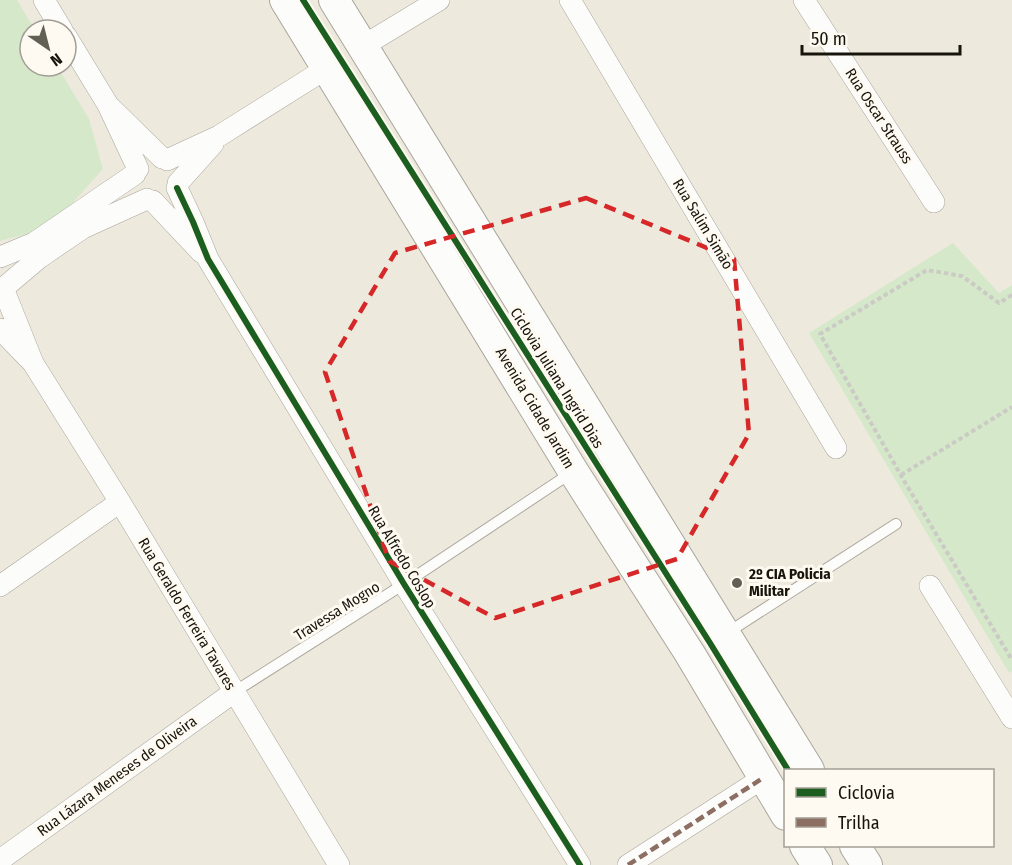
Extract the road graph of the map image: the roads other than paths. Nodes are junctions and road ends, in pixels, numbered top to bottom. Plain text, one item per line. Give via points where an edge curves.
1 (44, 0) edge
2 (285, 0) edge
3 (334, 0) edge
4 (439, 0) edge
5 (570, 0) edge
6 (804, 0) edge
7 (55, 18) edge
8 (363, 46) junction
9 (78, 56) edge
10 (327, 68) junction
11 (108, 105) junction
12 (219, 136) junction
13 (165, 159) junction
14 (136, 171) junction
15 (178, 185) junction
16 (150, 200) junction
17 (934, 202) dead end
18 (0, 257) edge
19 (208, 259) junction
20 (3, 287) edge
21 (0, 329) edge
22 (33, 363) junction
23 (836, 448) dead end
24 (573, 471) junction
25 (120, 502) junction
26 (896, 524) dead end
27 (404, 584) junction
28 (0, 586) edge
29 (930, 586) dead end
30 (725, 634) junction
31 (690, 654) junction
32 (234, 692) junction
33 (1012, 718) edge
34 (808, 769) edge
35 (763, 778) junction
36 (784, 812) edge
37 (806, 847) edge
38 (856, 847) edge
39 (0, 860) edge
40 (339, 865) edge
41 (580, 865) edge
42 (628, 865) edge
43 (817, 865) edge
44 (867, 865) edge

1 - 7 street
2 - 10 main road, Avenida Cidade Jardim
3 - 8 main road
4 - 8 street
5 - 23 street, Rua Salim Simão
6 - 17 street, Rua Oscar Strauss
8 - 30 main road
9 - 11 street
10 - 12 street
10 - 24 main road, Avenida Cidade Jardim
11 - 13 street
11 - 14 street
12 - 13 street
12 - 15 street
13 - 14 street via 148,159
13 - 15 street via 176,170
14 - 16 street via 137,188
14 - 18 street via 34,243
15 - 16 street via 167,199
15 - 19 street
16 - 19 street
16 - 20 street via 83,228
19 - 27 street, Rua Alfredo Coslop
20 - 22 street
21 - 22 street
22 - 25 street, Rua Geraldo Ferreira Tavares
24 - 27 lane, Travessa Mogno
24 - 31 main road, Avenida Cidade Jardim
25 - 28 street
25 - 32 street, Rua Geraldo Ferreira Tavares
26 - 30 lane
27 - 32 lane, Travessa Mogno
27 - 41 street, Rua Alfredo Coslop
29 - 33 street
30 - 31 main road
30 - 34 main road
31 - 35 main road, Avenida Cidade Jardim
32 - 39 street, Rua Lázara Meneses de Oliveira
32 - 40 street, Rua Geraldo Ferreira Tavares
35 - 36 main road, Avenida Cidade Jardim
35 - 42 street
37 - 43 main road
38 - 44 main road

